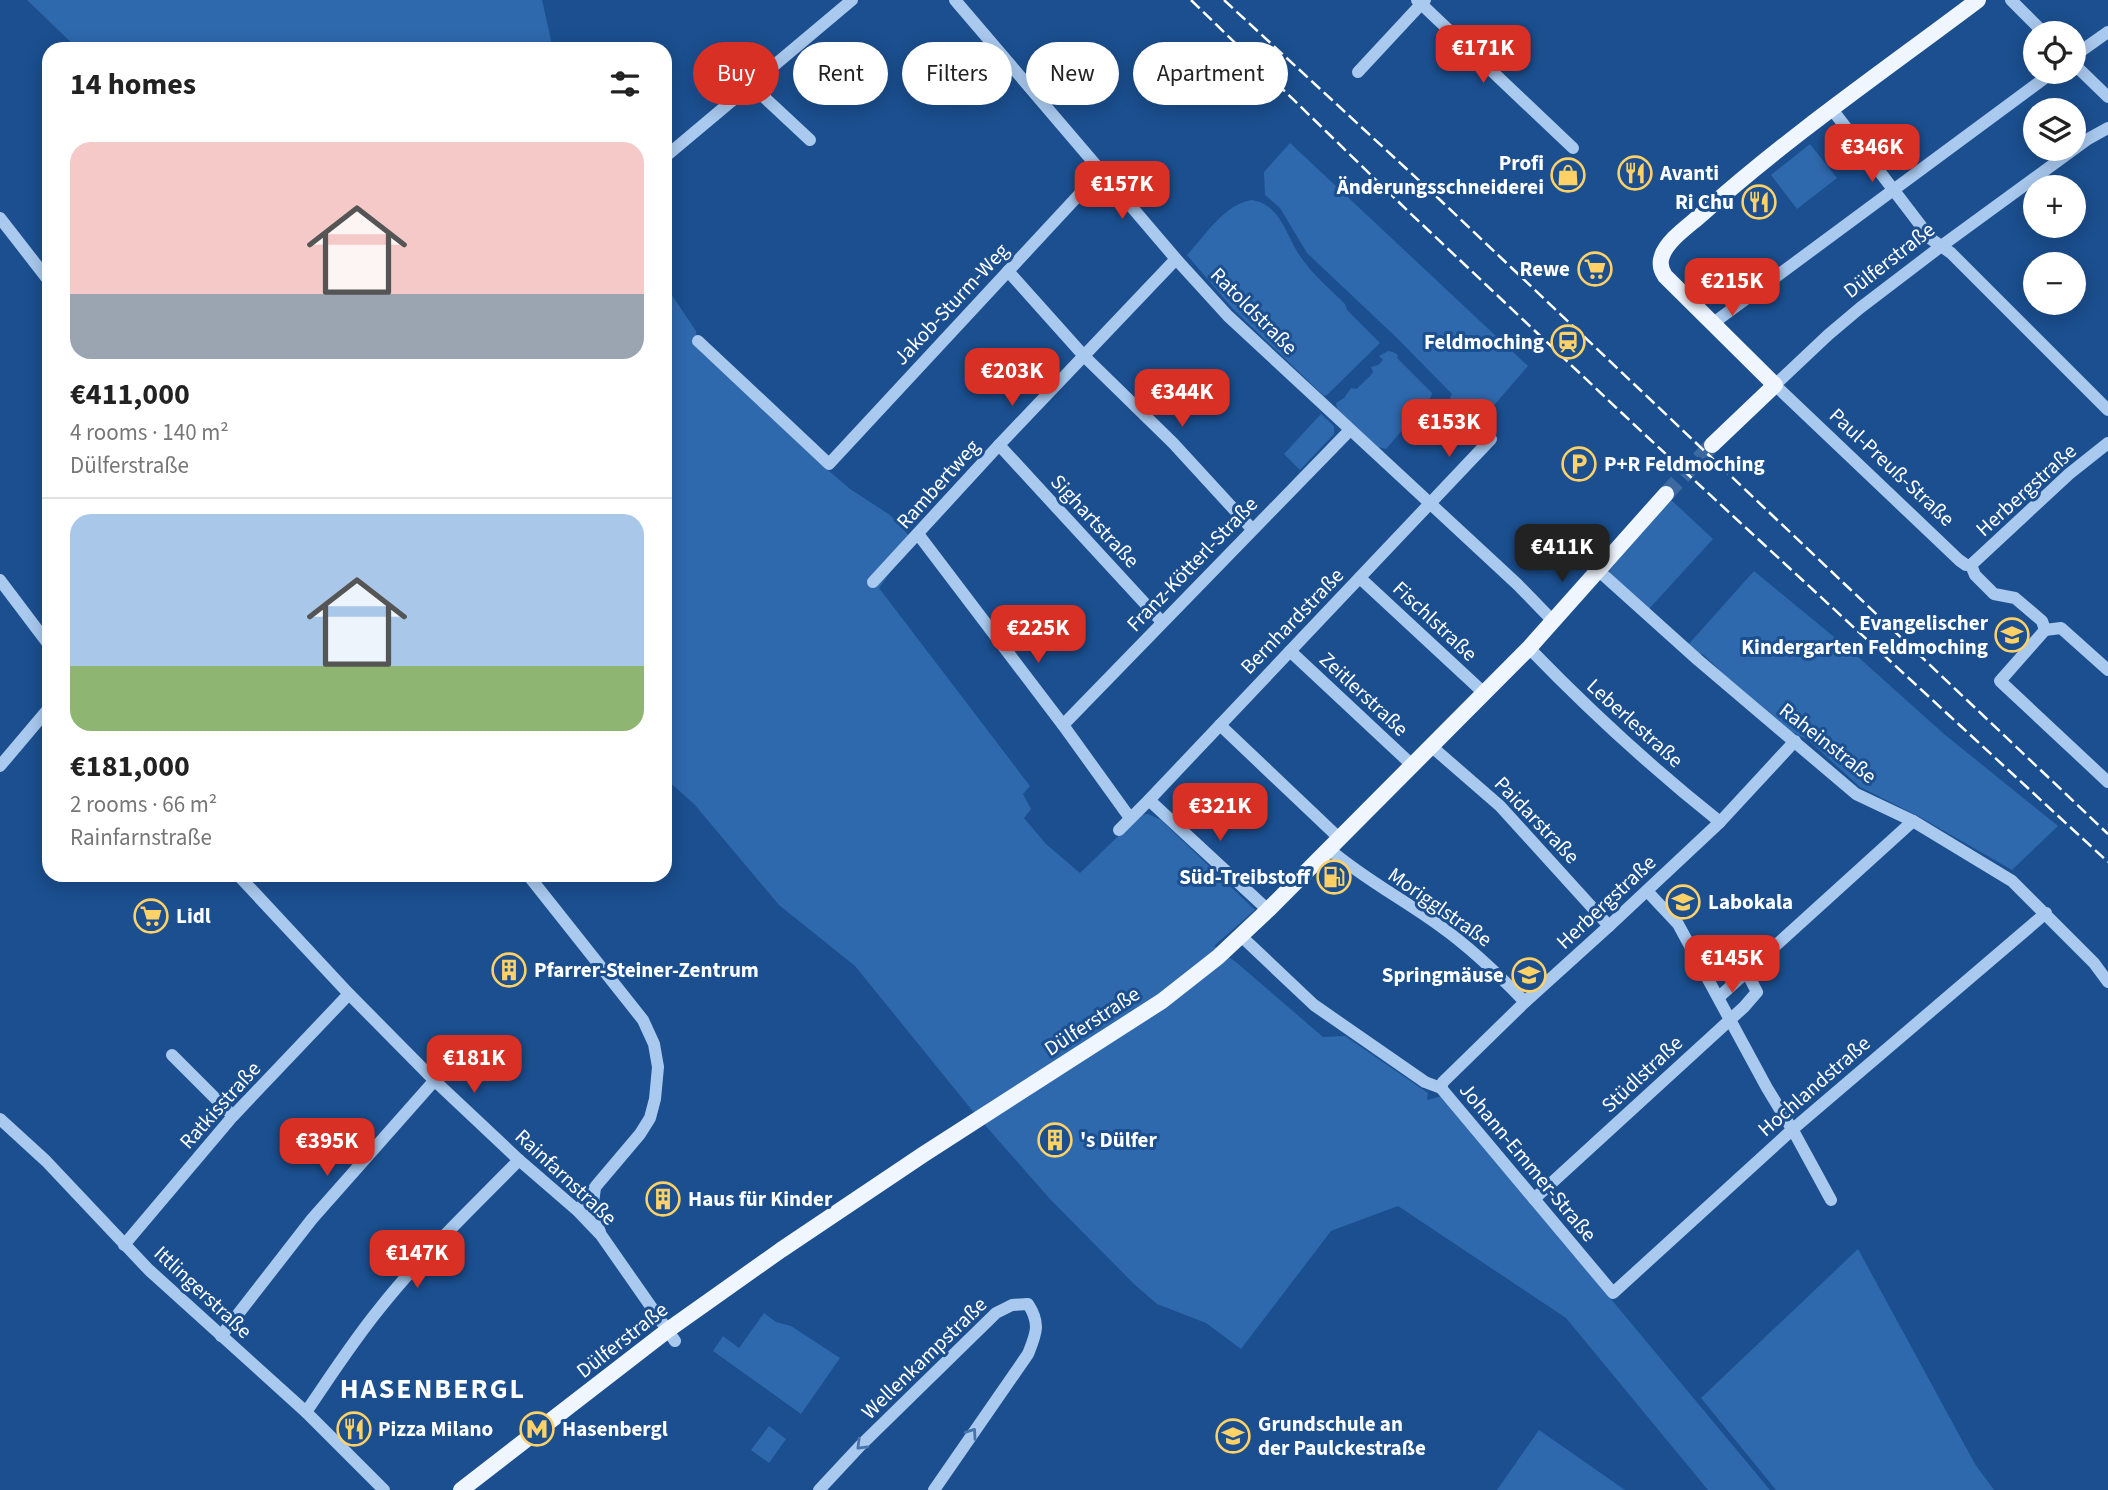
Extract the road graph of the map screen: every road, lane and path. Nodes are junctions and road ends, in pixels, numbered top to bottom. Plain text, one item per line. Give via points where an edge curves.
1 (852, 0) edge
2 (955, 0) edge
3 (1978, 0) edge
4 (2011, 0) edge
5 (1421, 1) edge
6 (2032, 21) edge
7 (2108, 32) edge
8 (2086, 48) edge
9 (779, 60) edge
10 (1358, 72) dead end
11 (2086, 76) edge
12 (2036, 84) edge
13 (2108, 97) edge
14 (726, 105) edge
15 (772, 105) edge
16 (1831, 108) junction
17 (2108, 129) edge
18 (810, 140) dead end
19 (1573, 148) dead end
20 (672, 151) edge
21 (1101, 171) junction
22 (1892, 189) junction
23 (0, 218) edge
24 (1940, 247) junction
25 (1176, 259) junction
26 (1008, 271) junction
27 (42, 272) edge
28 (1712, 324) junction
29 (698, 341) dead end
30 (1084, 356) junction
31 (1775, 385) junction
32 (2108, 411) edge
33 (1350, 430) junction
34 (1491, 439) dead end
35 (2108, 443) edge
36 (999, 445) junction
37 (1712, 445) tunnel mouth
38 (1666, 494) tunnel mouth
39 (1429, 502) junction
40 (1252, 529) junction
41 (918, 534) junction
42 (1971, 565) junction
43 (1599, 571) junction
44 (1360, 578) junction
45 (0, 580) edge
46 (873, 582) dead end
47 (1162, 622) junction
48 (1553, 622) junction
49 (2045, 630) junction
50 (42, 636) edge
51 (1529, 648) junction
52 (1290, 651) junction
53 (2108, 670) edge
54 (1484, 693) junction
55 (42, 716) edge
56 (1063, 725) junction
57 (1220, 725) junction
58 (1795, 741) junction
59 (1431, 746) junction
60 (1412, 765) junction
61 (0, 766) edge
62 (2108, 782) edge
63 (1149, 800) junction
64 (1130, 817) junction
65 (1913, 821) junction
66 (1720, 822) junction
67 (1119, 830) dead end
68 (1334, 843) junction
69 (245, 882) edge
70 (534, 882) edge
71 (1647, 891) junction
72 (1268, 910) junction
73 (2046, 913) junction
74 (1609, 926) junction
75 (1241, 936) junction
76 (1747, 973) junction
77 (2108, 982) edge
78 (349, 994) junction
79 (1719, 997) junction
80 (1525, 1002) junction
81 (1730, 1019) junction
82 (465, 1046) dead end
83 (172, 1055) dead end
84 (435, 1081) junction
85 (1441, 1088) junction
86 (233, 1115) junction
87 (0, 1119) edge
88 (1793, 1129) junction
89 (519, 1160) junction
90 (596, 1186) junction
91 (1535, 1199) junction
92 (1831, 1200) dead end
93 (578, 1211) junction
94 (601, 1235) junction
95 (124, 1245) junction
96 (1613, 1293) joint
97 (672, 1335) junction
98 (221, 1336) junction
99 (306, 1412) junction
100 (384, 1490) edge
101 (461, 1490) edge
102 (819, 1490) edge
103 (933, 1490) edge

1 - 9 street
2 - 21 street, Ratoldstraße
3 - 16 main road
4 - 6 street
5 - 10 street
5 - 19 street
7 - 8 street
11 - 13 street
12 - 22 street
14 - 20 street
15 - 18 street
16 - 22 street
16 - 28 main road, Paul-Preuß-Straße via 1733,187 1662,254 1665,276
17 - 24 street, Dülferstraße
21 - 25 street, Ratoldstraße
21 - 26 street, Jakob-Sturm-Weg
22 - 24 street
22 - 28 street
23 - 27 street
24 - 31 street, Dülferstraße via 1828,335
24 - 32 street
25 - 30 street, Rambertweg
25 - 33 street, Ratoldstraße via 1228,316
26 - 29 street, Jakob-Sturm-Weg via 829,464
26 - 30 street
28 - 31 main road, Paul-Preuß-Straße
30 - 36 street, Rambertweg
30 - 40 street
31 - 37 main road, Dülferstraße
31 - 42 street, Paul-Preuß-Straße via 1959,560
33 - 39 street, Ratoldstraße
33 - 40 street, Franz-Kötterl-Straße
34 - 39 street, Bernhardstraße
35 - 42 street, Herbergstraße
36 - 41 street, Rambertweg
36 - 47 street, Sighartstraße
38 - 43 main road, Dülferstraße
39 - 44 street, Bernhardstraße
39 - 48 street, Ratoldstraße
40 - 47 street, Franz-Kötterl-Straße
41 - 46 street, Rambertweg
41 - 56 street
42 - 49 street, Paul-Preuß-Straße via 1994,594 2015,598 2042,621
43 - 48 main road, Dülferstraße
43 - 58 street, Raheinstraße
44 - 52 street, Bernhardstraße
44 - 54 street, Fischlstraße
45 - 50 street
47 - 56 street, Franz-Kötterl-Straße
48 - 51 main road, Dülferstraße
49 - 53 street, Paul-Preuß-Straße via 2061,628
49 - 62 street via 2000,681
51 - 54 main road, Dülferstraße
51 - 66 street, Leberlestraße via 1619,737
52 - 57 street, Bernhardstraße
52 - 60 street, Zeitlerstraße
54 - 59 main road, Dülferstraße
55 - 61 street
56 - 64 street
57 - 63 street, Bernhardstraße
57 - 68 street, Morigglstraße
58 - 65 street, Raheinstraße via 1856,794
58 - 66 street, Herbergstraße
59 - 60 main road, Dülferstraße
59 - 74 street, Paidarstraße via 1500,806
60 - 68 main road, Dülferstraße
63 - 64 street, Bernhardstraße
63 - 72 street
64 - 67 street, Bernhardstraße
65 - 73 street, Raheinstraße via 2012,881
65 - 76 street
66 - 71 street, Herbergstraße
68 - 72 main road, Dülferstraße
68 - 80 street, Morigglstraße via 1364,877 1440,926
69 - 78 street, Rainfarnstraße
70 - 90 street via 643,1020 654,1044 657,1086 650,1118
71 - 74 street, Herbergstraße
71 - 79 street via 1678,924
72 - 75 main road, Dülferstraße
73 - 77 street, Raheinstraße
73 - 88 street, Hochlandstraße
74 - 80 street, Herbergstraße
75 - 85 street, Johann-Emmer-Straße via 1314,1005 1425,1082
75 - 97 main road, Dülferstraße via 1163,1000 866,1192
76 - 79 street
76 - 81 street, Stüdlstraße via 1758,992
78 - 84 street, Rainfarnstraße
78 - 86 street, Ratkisstraße
79 - 81 street
80 - 85 street, Herbergstraße
81 - 88 street
81 - 91 street, Stüdlstraße
82 - 84 street
83 - 86 street
84 - 89 street, Rainfarnstraße
84 - 98 street via 312,1219
85 - 91 street, Johann-Emmer-Straße
86 - 95 street, Ratkisstraße
87 - 95 street, Ittlingerstraße
88 - 92 street
88 - 96 street, Hochlandstraße
89 - 93 street, Rainfarnstraße
89 - 99 street via 381,1307
90 - 93 street
90 - 94 street via 592,1210
91 - 96 street, Johann-Emmer-Straße
93 - 94 street, Rainfarnstraße
94 - 97 street, Rainfarnstraße
95 - 98 street, Ittlingerstraße
97 - 101 main road, Dülferstraße
98 - 99 street, Ittlingerstraße
99 - 100 street, Ittlingerstraße
103 -> 102 street, Wellenkampstraße via 1028,1354 1037,1332 1035,1314 1028,1304 996,1313

